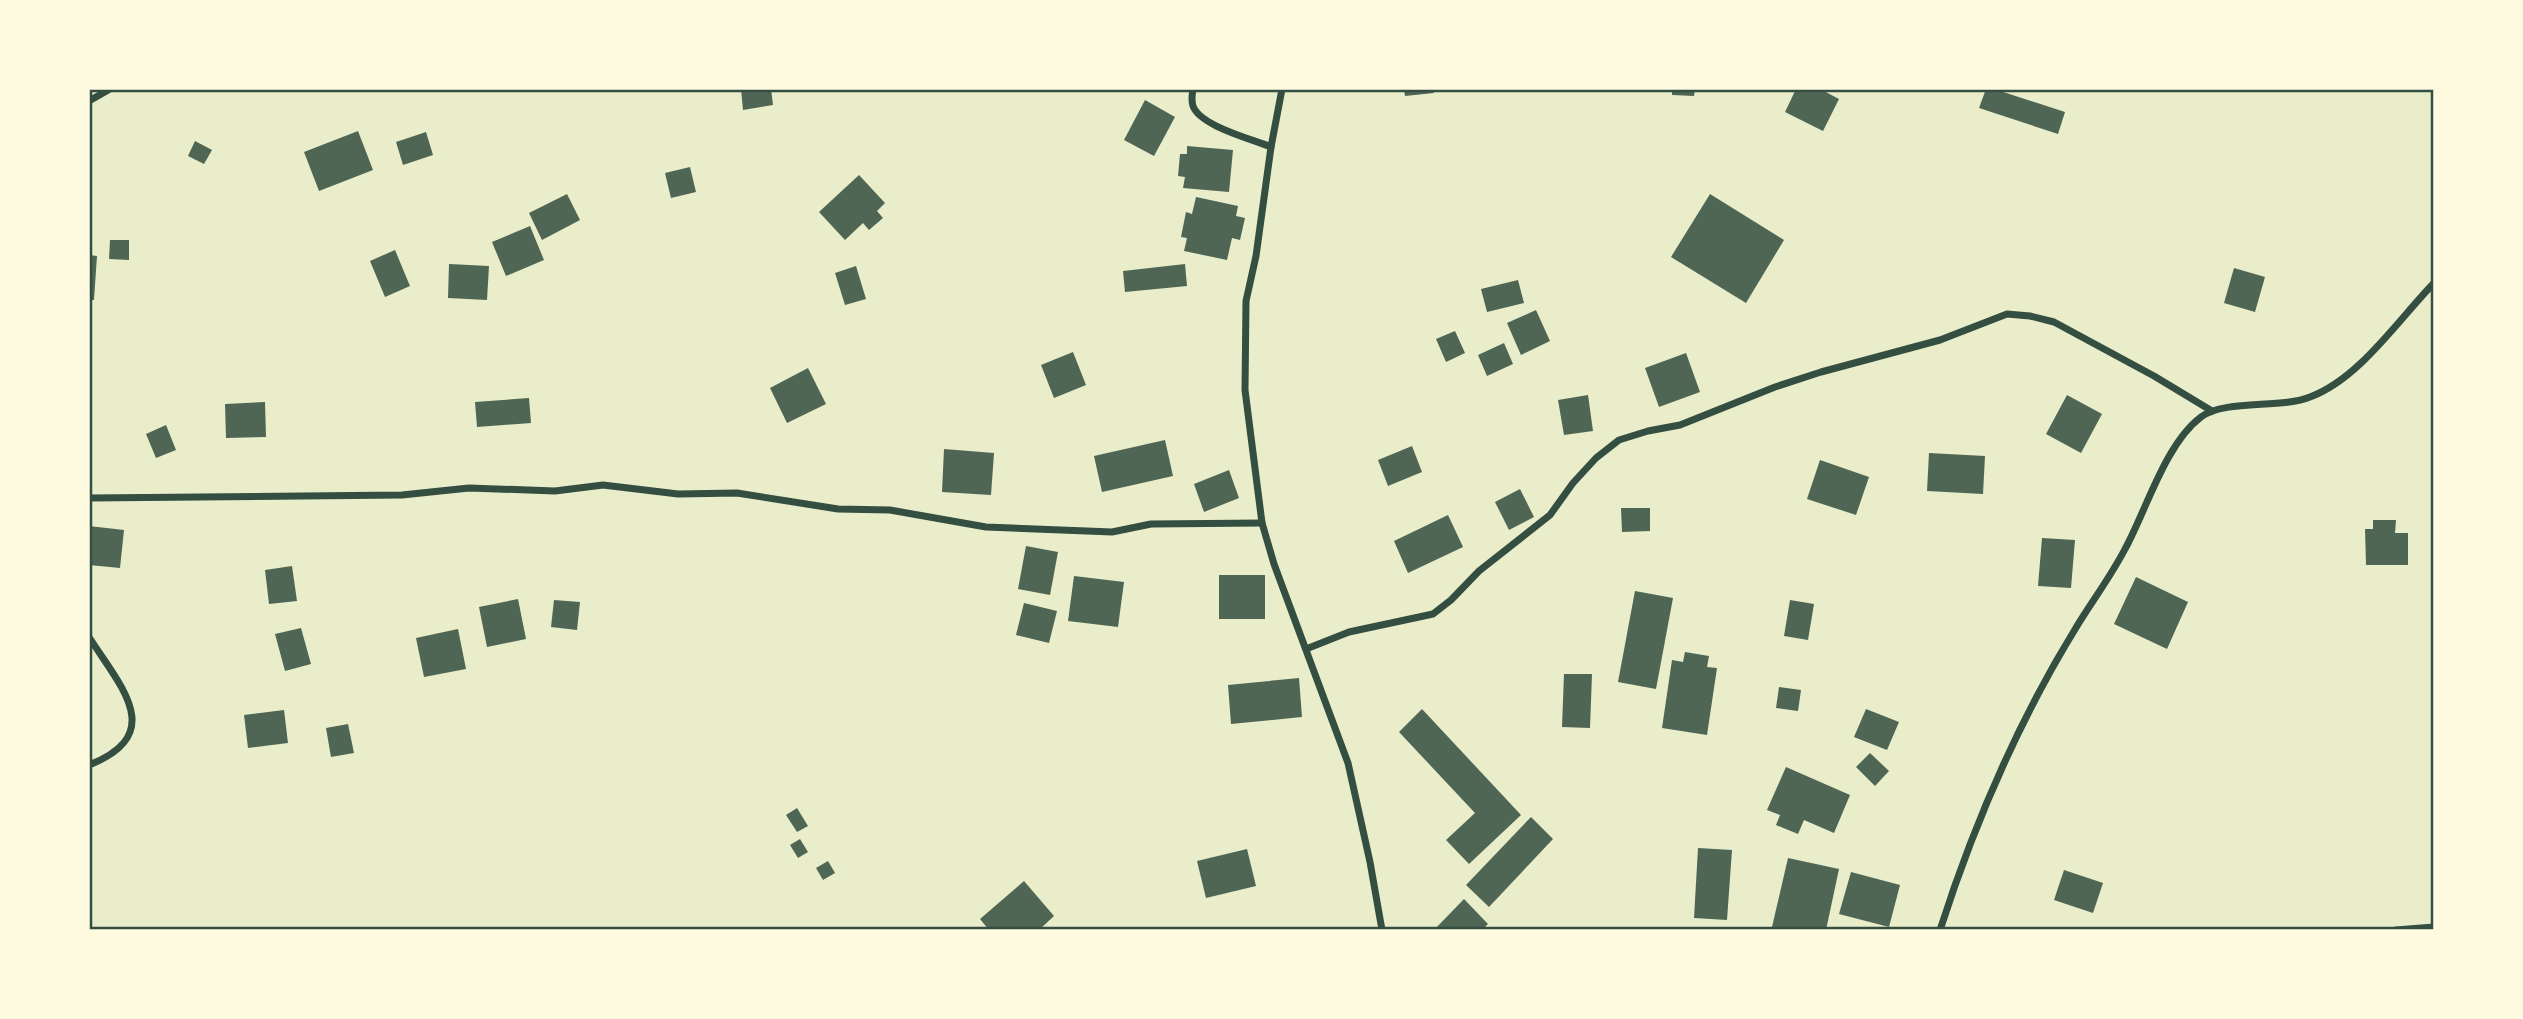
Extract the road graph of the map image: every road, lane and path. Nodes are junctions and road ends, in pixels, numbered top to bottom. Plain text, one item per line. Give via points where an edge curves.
1 (110, 89) edge
2 (1193, 89) edge
3 (1282, 89) edge
4 (89, 101) edge
5 (1271, 147) junction
6 (2434, 283) edge
7 (2212, 411) junction
8 (89, 498) edge
9 (1262, 523) junction
10 (89, 636) edge
11 (1306, 649) junction
12 (89, 765) edge
13 (2434, 927) edge
14 (1382, 930) edge
15 (1940, 930) edge
16 (2396, 930) edge

1 - 4 street
2 - 5 street via 1191,103 1197,114
3 - 5 street
5 - 9 street via 1246,301 1245,390
6 - 7 street via 2338,383 2290,403
7 - 11 street via 2054,323 2007,314 1940,340 1775,387 1680,425 1619,440 1596,458 1550,515 1479,570 1433,614 1371,626
7 - 15 street via 2183,436 2148,495 2126,547 2028,714 1986,805
8 - 9 street via 402,495 469,488 555,491 603,485 678,494 737,493 838,509 890,510 986,527 1112,532 1151,524
9 - 11 street
10 - 12 street via 127,697 133,719 128,741 109,758
11 - 14 street via 1348,763
13 - 16 street

